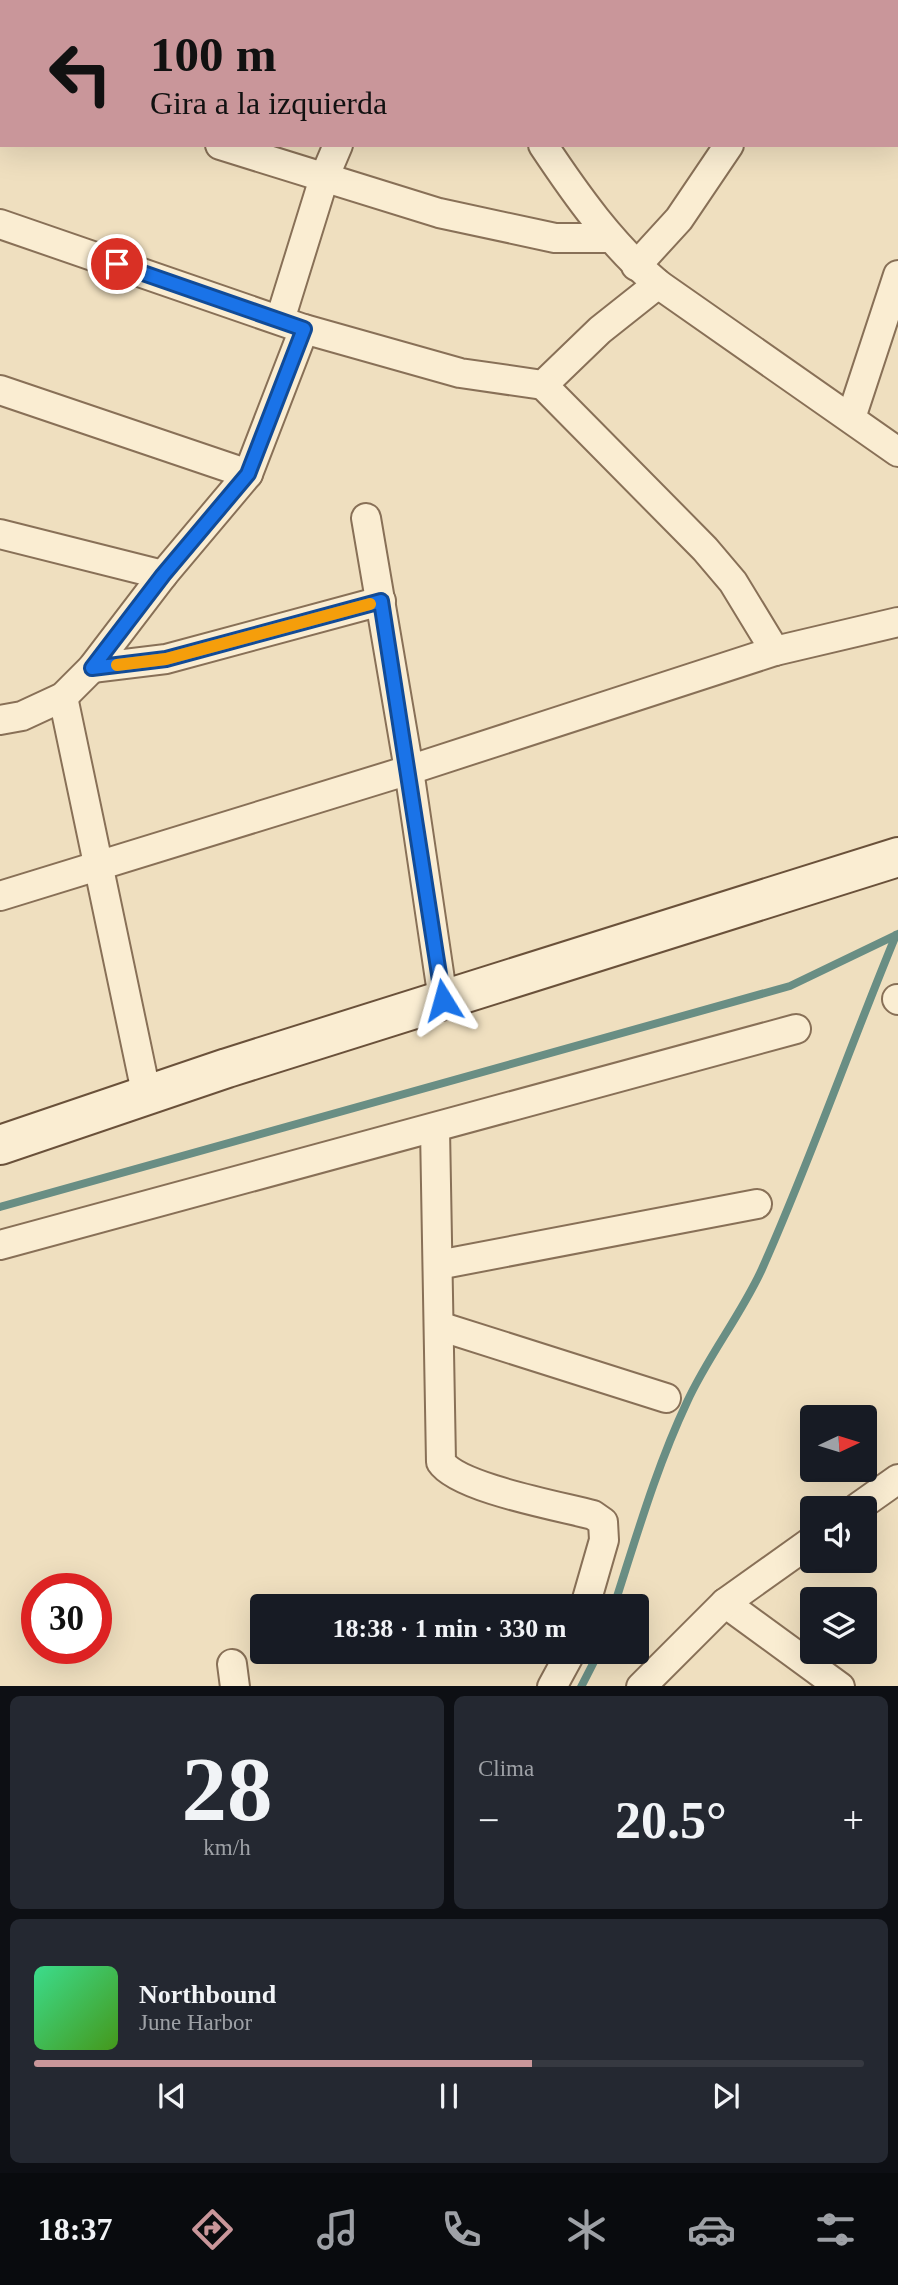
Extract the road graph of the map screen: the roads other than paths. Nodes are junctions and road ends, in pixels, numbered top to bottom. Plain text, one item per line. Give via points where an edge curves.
1 (226, 147) edge
2 (337, 147) edge
3 (544, 147) edge
4 (728, 147) edge
5 (324, 177) junction
6 (0, 224) edge
7 (610, 238) junction
8 (636, 266) junction
9 (898, 275) edge
10 (658, 284) junction
11 (292, 324) junction
12 (543, 385) junction
13 (0, 390) edge
14 (851, 418) junction
15 (898, 452) edge
16 (248, 474) junction
17 (366, 518) dead end
18 (0, 534) edge
19 (163, 575) junction
20 (381, 601) junction
21 (898, 622) edge
22 (775, 651) junction
23 (92, 668) junction
24 (63, 697) junction
25 (0, 720) edge
26 (409, 770) junction
27 (898, 857) edge
28 (100, 867) junction
29 (0, 895) edge
30 (443, 1000) junction
31 (796, 1029) dead end
32 (147, 1097) junction
33 (435, 1129) junction
34 (0, 1145) edge
35 (757, 1204) dead end
36 (0, 1245) edge
37 (438, 1265) junction
38 (439, 1326) junction
39 (666, 1398) dead end
40 (898, 1479) edge
41 (874, 1496) edge
42 (800, 1550) edge
43 (588, 1594) edge
44 (725, 1603) junction
45 (564, 1664) edge
46 (552, 1686) edge
47 (641, 1686) edge
48 (840, 1686) edge

1 - 5 street
2 - 5 street
3 - 7 street
4 - 8 street via 679,219
5 - 7 street via 439,213 545,237
5 - 11 street
6 - 11 street
7 - 8 street
8 - 10 street
9 - 14 street
10 - 12 street via 600,330
10 - 14 street
11 - 12 street via 460,373
11 - 16 street
12 - 22 street via 705,549 733,582
13 - 16 street
14 - 15 street
16 - 19 street
17 - 20 street
18 - 19 street
19 - 23 street
20 - 23 street via 166,659
20 - 26 street
21 - 22 street
22 - 26 street
23 - 24 street
24 - 25 street via 22,716
24 - 28 street
26 - 28 street
26 - 30 street
27 - 30 main road
28 - 29 street
28 - 32 street
30 - 32 main road
31 - 33 street
32 - 34 main road
33 - 36 street
33 - 37 street
35 - 37 street
37 - 38 street
38 - 39 street
38 - 43 street via 441,1462 446,1470 467,1481 593,1515 603,1522 604,1540
40 - 41 street
42 - 44 street
44 - 47 street
44 - 48 street
45 - 46 street

